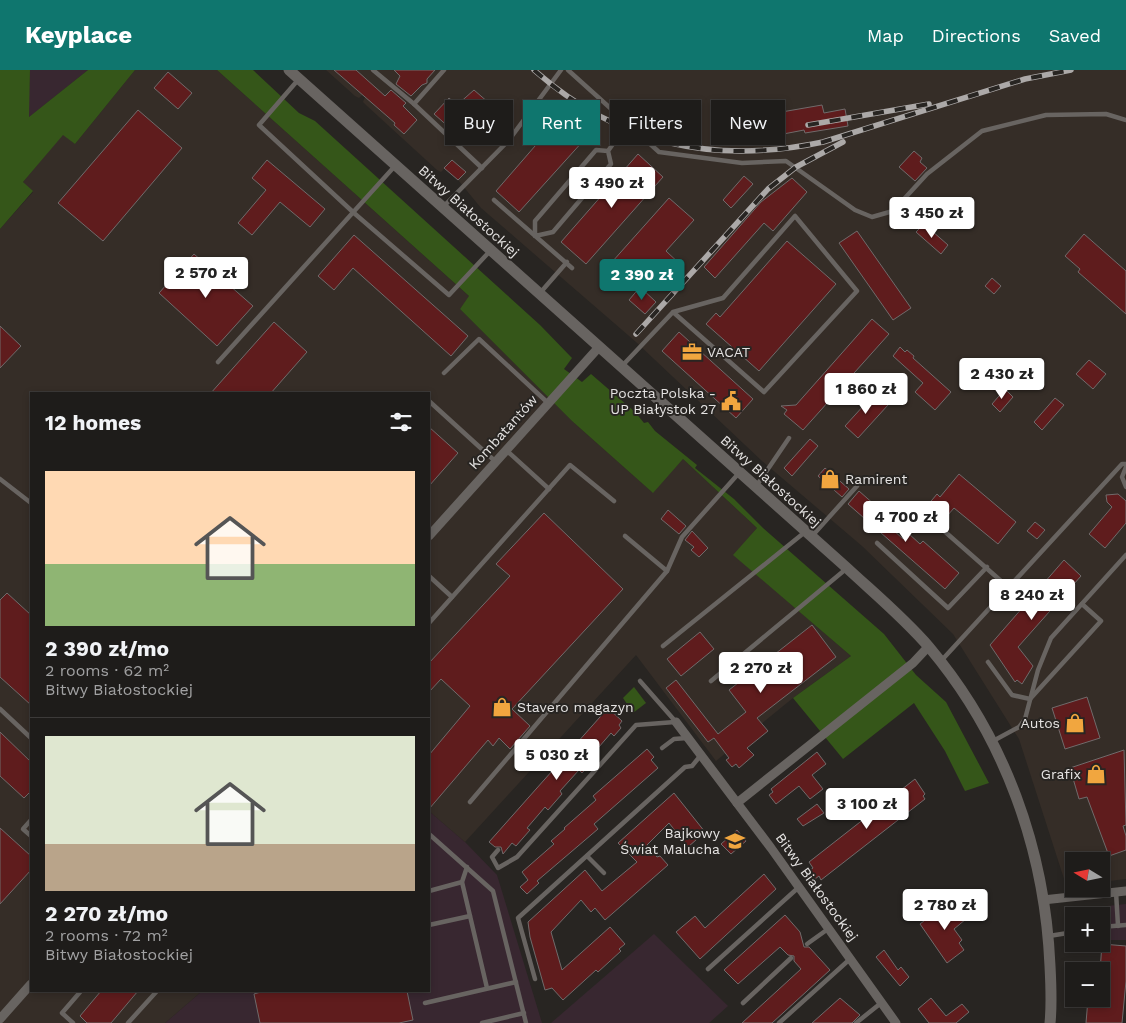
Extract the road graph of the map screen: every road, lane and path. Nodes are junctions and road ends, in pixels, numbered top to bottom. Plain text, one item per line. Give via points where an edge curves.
1 (289, 70) edge
2 (372, 70) edge
3 (444, 70) edge
4 (561, 70) edge
5 (568, 70) edge
6 (299, 78) junction
7 (414, 104) junction
8 (610, 107) edge
9 (1126, 120) edge
10 (612, 145) edge
11 (652, 145) edge
12 (608, 151) junction
13 (395, 166) junction
14 (482, 168) junction
15 (494, 200) dead end
16 (442, 208) junction
17 (354, 213) junction
18 (535, 236) junction
19 (490, 251) junction
20 (567, 262) junction
21 (572, 268) dead end
22 (538, 294) junction
23 (673, 312) junction
24 (599, 347) junction
25 (218, 362) dead end
26 (621, 367) junction
27 (444, 372) dead end
28 (430, 402) edge
29 (548, 403) junction
30 (789, 438) dead end
31 (506, 450) junction
32 (496, 462) junction
33 (1126, 466) edge
34 (740, 472) junction
35 (0, 479) edge
36 (756, 486) junction
37 (857, 486) dead end
38 (1126, 487) edge
39 (549, 489) junction
40 (30, 501) edge
41 (614, 501) dead end
42 (943, 530) dead end
43 (809, 534) junction
44 (430, 535) edge
45 (625, 536) dead end
46 (877, 543) dead end
47 (1126, 555) edge
48 (987, 567) junction
49 (848, 568) junction
50 (667, 571) junction
51 (430, 577) edge
52 (1009, 588) junction
53 (452, 597) junction
54 (1082, 604) junction
55 (430, 622) edge
56 (663, 646) dead end
57 (928, 646) junction
58 (941, 662) junction
59 (988, 662) dead end
60 (640, 681) dead end
61 (711, 681) dead end
62 (1030, 699) junction
63 (0, 709) edge
64 (676, 722) junction
65 (30, 737) edge
66 (688, 738) junction
67 (993, 741) junction
68 (662, 748) dead end
69 (702, 754) junction
70 (470, 802) dead end
71 (737, 803) junction
72 (30, 821) edge
73 (30, 835) edge
74 (430, 835) edge
75 (498, 850) dead end
76 (587, 856) junction
77 (467, 867) junction
78 (604, 873) dead end
79 (462, 882) junction
80 (799, 887) junction
81 (430, 891) edge
82 (1126, 891) edge
83 (1116, 892) junction
84 (1044, 900) junction
85 (470, 916) junction
86 (430, 925) edge
87 (1126, 925) edge
88 (1110, 926) edge
89 (1118, 926) junction
90 (828, 928) junction
91 (1065, 933) edge
92 (1049, 936) junction
93 (807, 944) dead end
94 (791, 958) dead end
95 (850, 959) junction
96 (708, 970) dead end
97 (535, 979) dead end
98 (516, 982) junction
99 (30, 985) edge
100 (487, 988) junction
101 (80, 992) edge
102 (156, 992) edge
103 (425, 1003) dead end
104 (743, 1003) dead end
105 (881, 1003) junction
106 (524, 1013) junction
107 (0, 1019) edge
108 (74, 1023) edge
109 (128, 1023) edge
110 (482, 1023) edge
111 (526, 1023) edge
112 (779, 1023) edge
113 (856, 1023) edge
114 (896, 1023) edge
115 (1050, 1023) edge

1 - 6 street, Bitwy Białostockiej
2 - 7 lane
3 - 7 lane
4 - 14 lane via 528,117
5 - 8 lane
6 - 13 street, Bitwy Białostockiej
6 - 17 lane via 259,125
7 - 14 lane
9 - 11 lane via 1106,114 1046,115 982,131 928,174 893,211 872,217 855,210 786,161 742,163 659,152
10 - 12 lane
12 - 18 lane via 596,150 535,221
12 - 18 lane via 611,164 553,232
13 - 16 street, Bitwy Białostockiej
13 - 17 lane
14 - 16 lane
15 - 18 lane
16 - 19 street, Bitwy Białostockiej
17 - 19 lane via 450,295
17 - 25 lane
18 - 20 lane
19 - 22 street, Bitwy Białostockiej
20 - 21 lane
20 - 22 lane
22 - 24 street, Bitwy Białostockiej
23 - 23 lane via 764,392 857,291 795,216 724,298
23 - 26 lane
24 - 26 street, Bitwy Białostockiej
24 - 29 street, Kombatantów
26 - 34 street, Bitwy Białostockiej
27 - 29 lane via 479,339
28 - 32 lane
29 - 31 street, Kombatantów
30 - 36 lane
31 - 32 street, Kombatantów
31 - 39 lane
32 - 44 street, Kombatantów
33 - 38 lane via 1122,477
33 - 52 lane via 1122,464
34 - 36 street, Bitwy Białostockiej
34 - 50 lane via 682,537
35 - 40 lane
36 - 43 street, Bitwy Białostockiej
37 - 43 lane
39 - 41 lane via 570,465
39 - 53 lane
42 - 48 lane
43 - 49 street, Bitwy Białostockiej
43 - 56 lane
45 - 50 lane
46 - 48 lane via 948,608
47 - 54 lane
48 - 52 lane
49 - 57 street, Bitwy Białostockiej
49 - 61 lane
50 - 70 lane
51 - 53 lane
52 - 58 lane
53 - 55 lane
54 - 62 lane via 1052,638
54 - 62 lane via 1101,621
57 - 58 street, Bitwy Białostockiej
57 - 71 street via 913,662
58 - 67 street, Bitwy Białostockiej
59 - 62 lane via 1012,695
60 - 64 lane
62 - 67 lane via 1025,719 1019,727
63 - 65 lane
64 - 66 street, Bitwy Białostockiej
64 - 75 lane via 636,725 518,858 498,868 492,858
66 - 68 lane via 674,739
66 - 69 street, Bitwy Białostockiej
67 - 84 street, Bitwy Białostockiej via 1026,823
69 - 71 street, Bitwy Białostockiej
69 - 76 lane
71 - 80 street, Bitwy Białostockiej
72 - 73 lane via 23,829
74 - 77 lane
76 - 78 lane
76 - 97 lane via 518,918
77 - 79 lane
77 - 98 lane via 493,891
79 - 81 lane
79 - 85 lane
80 - 90 street, Bitwy Białostockiej
80 - 96 lane
82 - 83 street
83 - 84 street
83 - 89 lane
84 - 92 street, Bitwy Białostockiej
85 - 86 lane
85 - 100 lane
87 - 89 lane
88 - 89 lane
90 - 93 lane
90 - 95 street, Bitwy Białostockiej
91 - 92 lane
92 - 115 street, Bitwy Białostockiej
94 - 104 lane
95 - 105 street, Bitwy Białostockiej
95 - 112 lane
98 - 100 lane
98 - 106 lane
99 - 107 street
100 - 103 lane
101 - 108 lane via 62,1013
102 - 109 lane
105 - 113 lane
105 - 114 street, Bitwy Białostockiej
106 - 110 lane
106 - 111 lane

